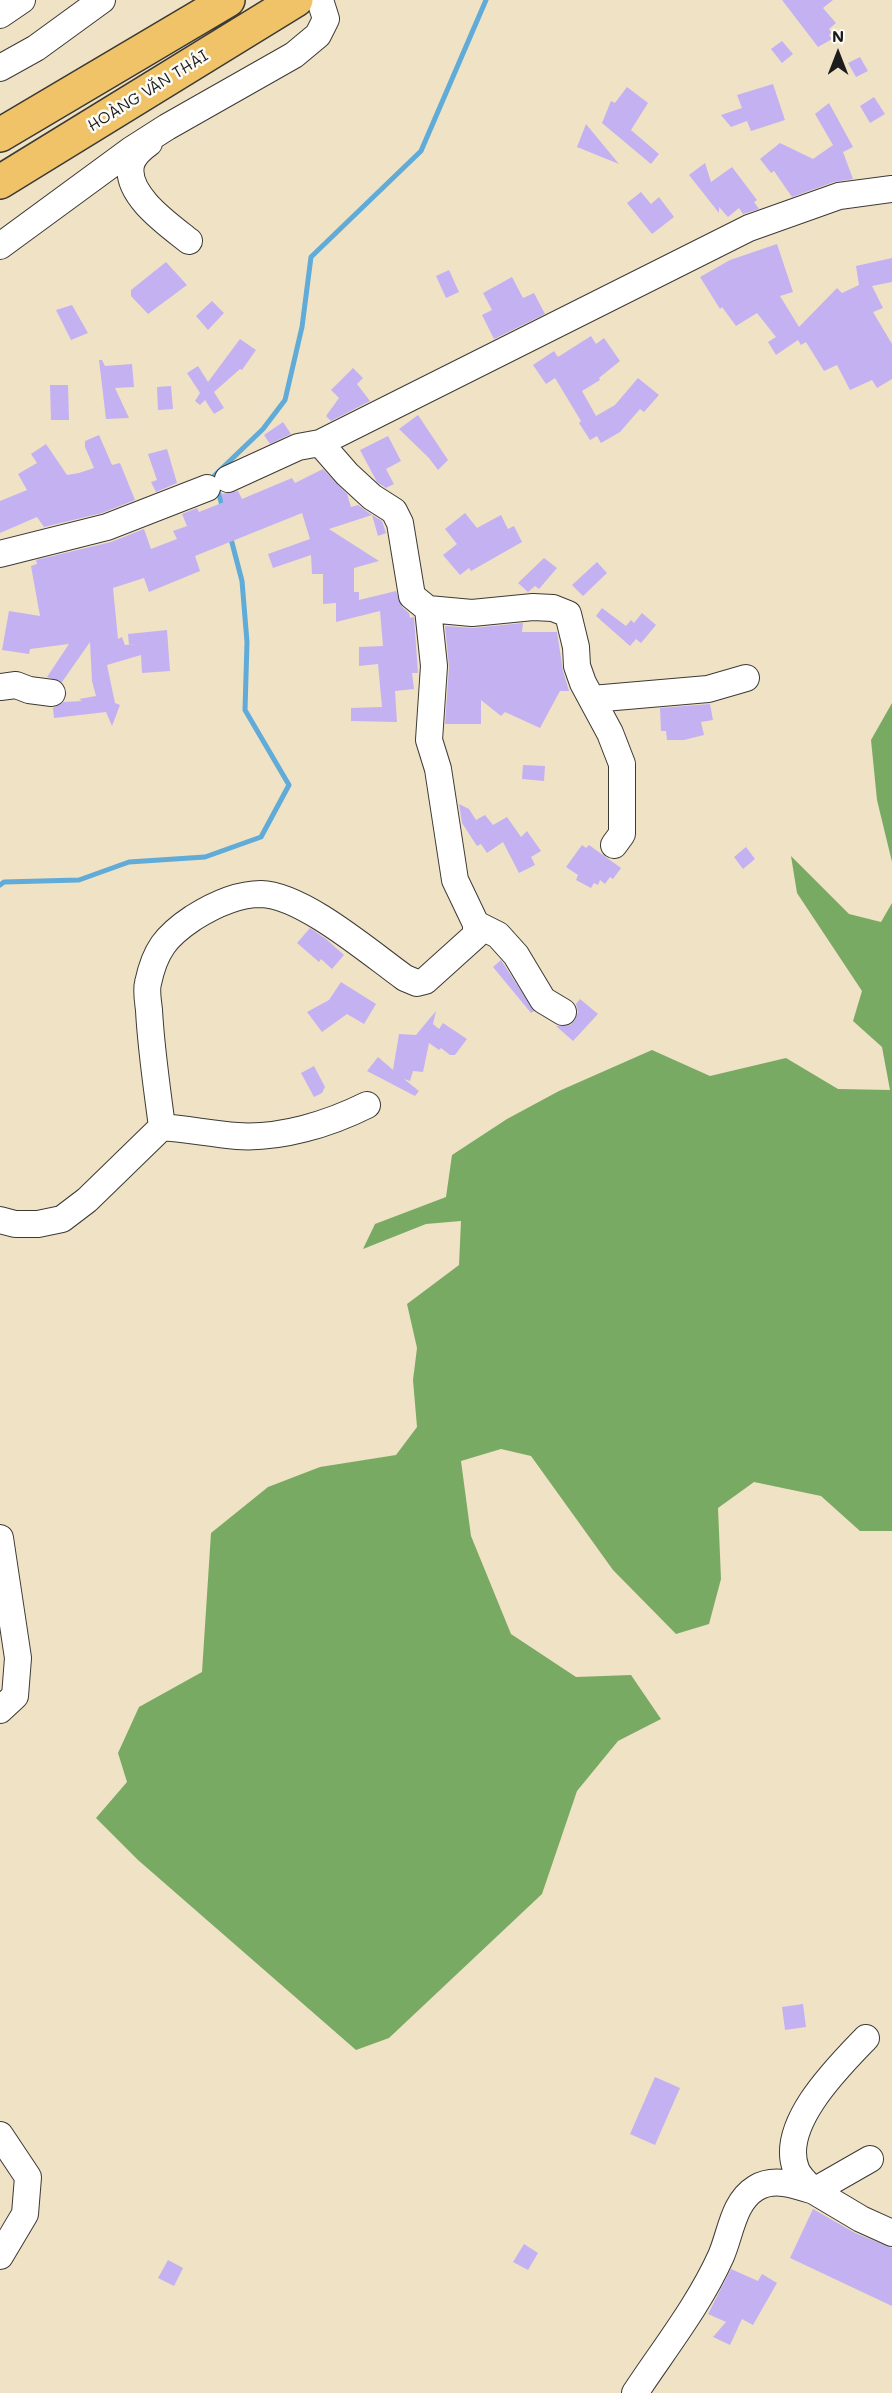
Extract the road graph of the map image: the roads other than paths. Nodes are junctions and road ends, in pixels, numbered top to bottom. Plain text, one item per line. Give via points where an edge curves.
1 (102, 0) edge
2 (228, 0) edge
3 (296, 0) edge
4 (320, 0) edge
5 (0, 68) edge
6 (167, 127) junction
7 (0, 135) edge
8 (0, 182) edge
9 (892, 189) edge
10 (189, 240) dead end
11 (0, 246) edge
12 (320, 443) junction
13 (0, 554) edge
14 (428, 609) junction
15 (746, 678) dead end
16 (0, 687) edge
17 (52, 693) dead end
18 (592, 699) junction
19 (614, 845) dead end
20 (476, 924) junction
21 (563, 1012) dead end
22 (367, 1105) dead end
23 (162, 1127) junction
24 (0, 1220) edge
25 (0, 1538) edge
26 (0, 1710) edge
27 (866, 2038) dead end
28 (0, 2134) edge
29 (870, 2159) dead end
30 (813, 2191) junction
31 (892, 2233) edge
32 (0, 2256) edge
33 (635, 2393) edge

1 - 5 street via 36,48
2 - 7 main road
3 - 8 main road, HOÀNG VĂN THÁI
4 - 6 street via 326,19 318,36 294,55
6 - 10 street via 140,151 131,165 133,182 144,203
6 - 11 street
9 - 12 street via 839,196 749,228
12 - 13 street via 298,447 218,484 107,527
12 - 14 street via 372,497 394,511 400,523 412,596
14 - 18 street via 472,613 533,607 568,614 577,666
14 - 20 street via 434,666 429,740 438,769 455,880
15 - 18 street via 708,689
16 - 17 street via 16,685
18 - 19 street via 622,764 622,834
20 - 21 street via 498,935 516,955 543,1000
20 - 23 street via 476,936 425,981 417,982 405,978 315,914 286,900 261,894 207,909 171,933 156,955 147,985
22 - 23 street via 342,1118 255,1136
23 - 24 street via 63,1219 39,1224
25 - 26 street via 18,1658 15,1696
27 - 30 street via 812,2098 795,2134 796,2170
28 - 32 street via 28,2177 25,2214
29 - 30 street
30 - 31 street
30 - 33 street via 788,2182 758,2186 744,2197 720,2256 689,2313

